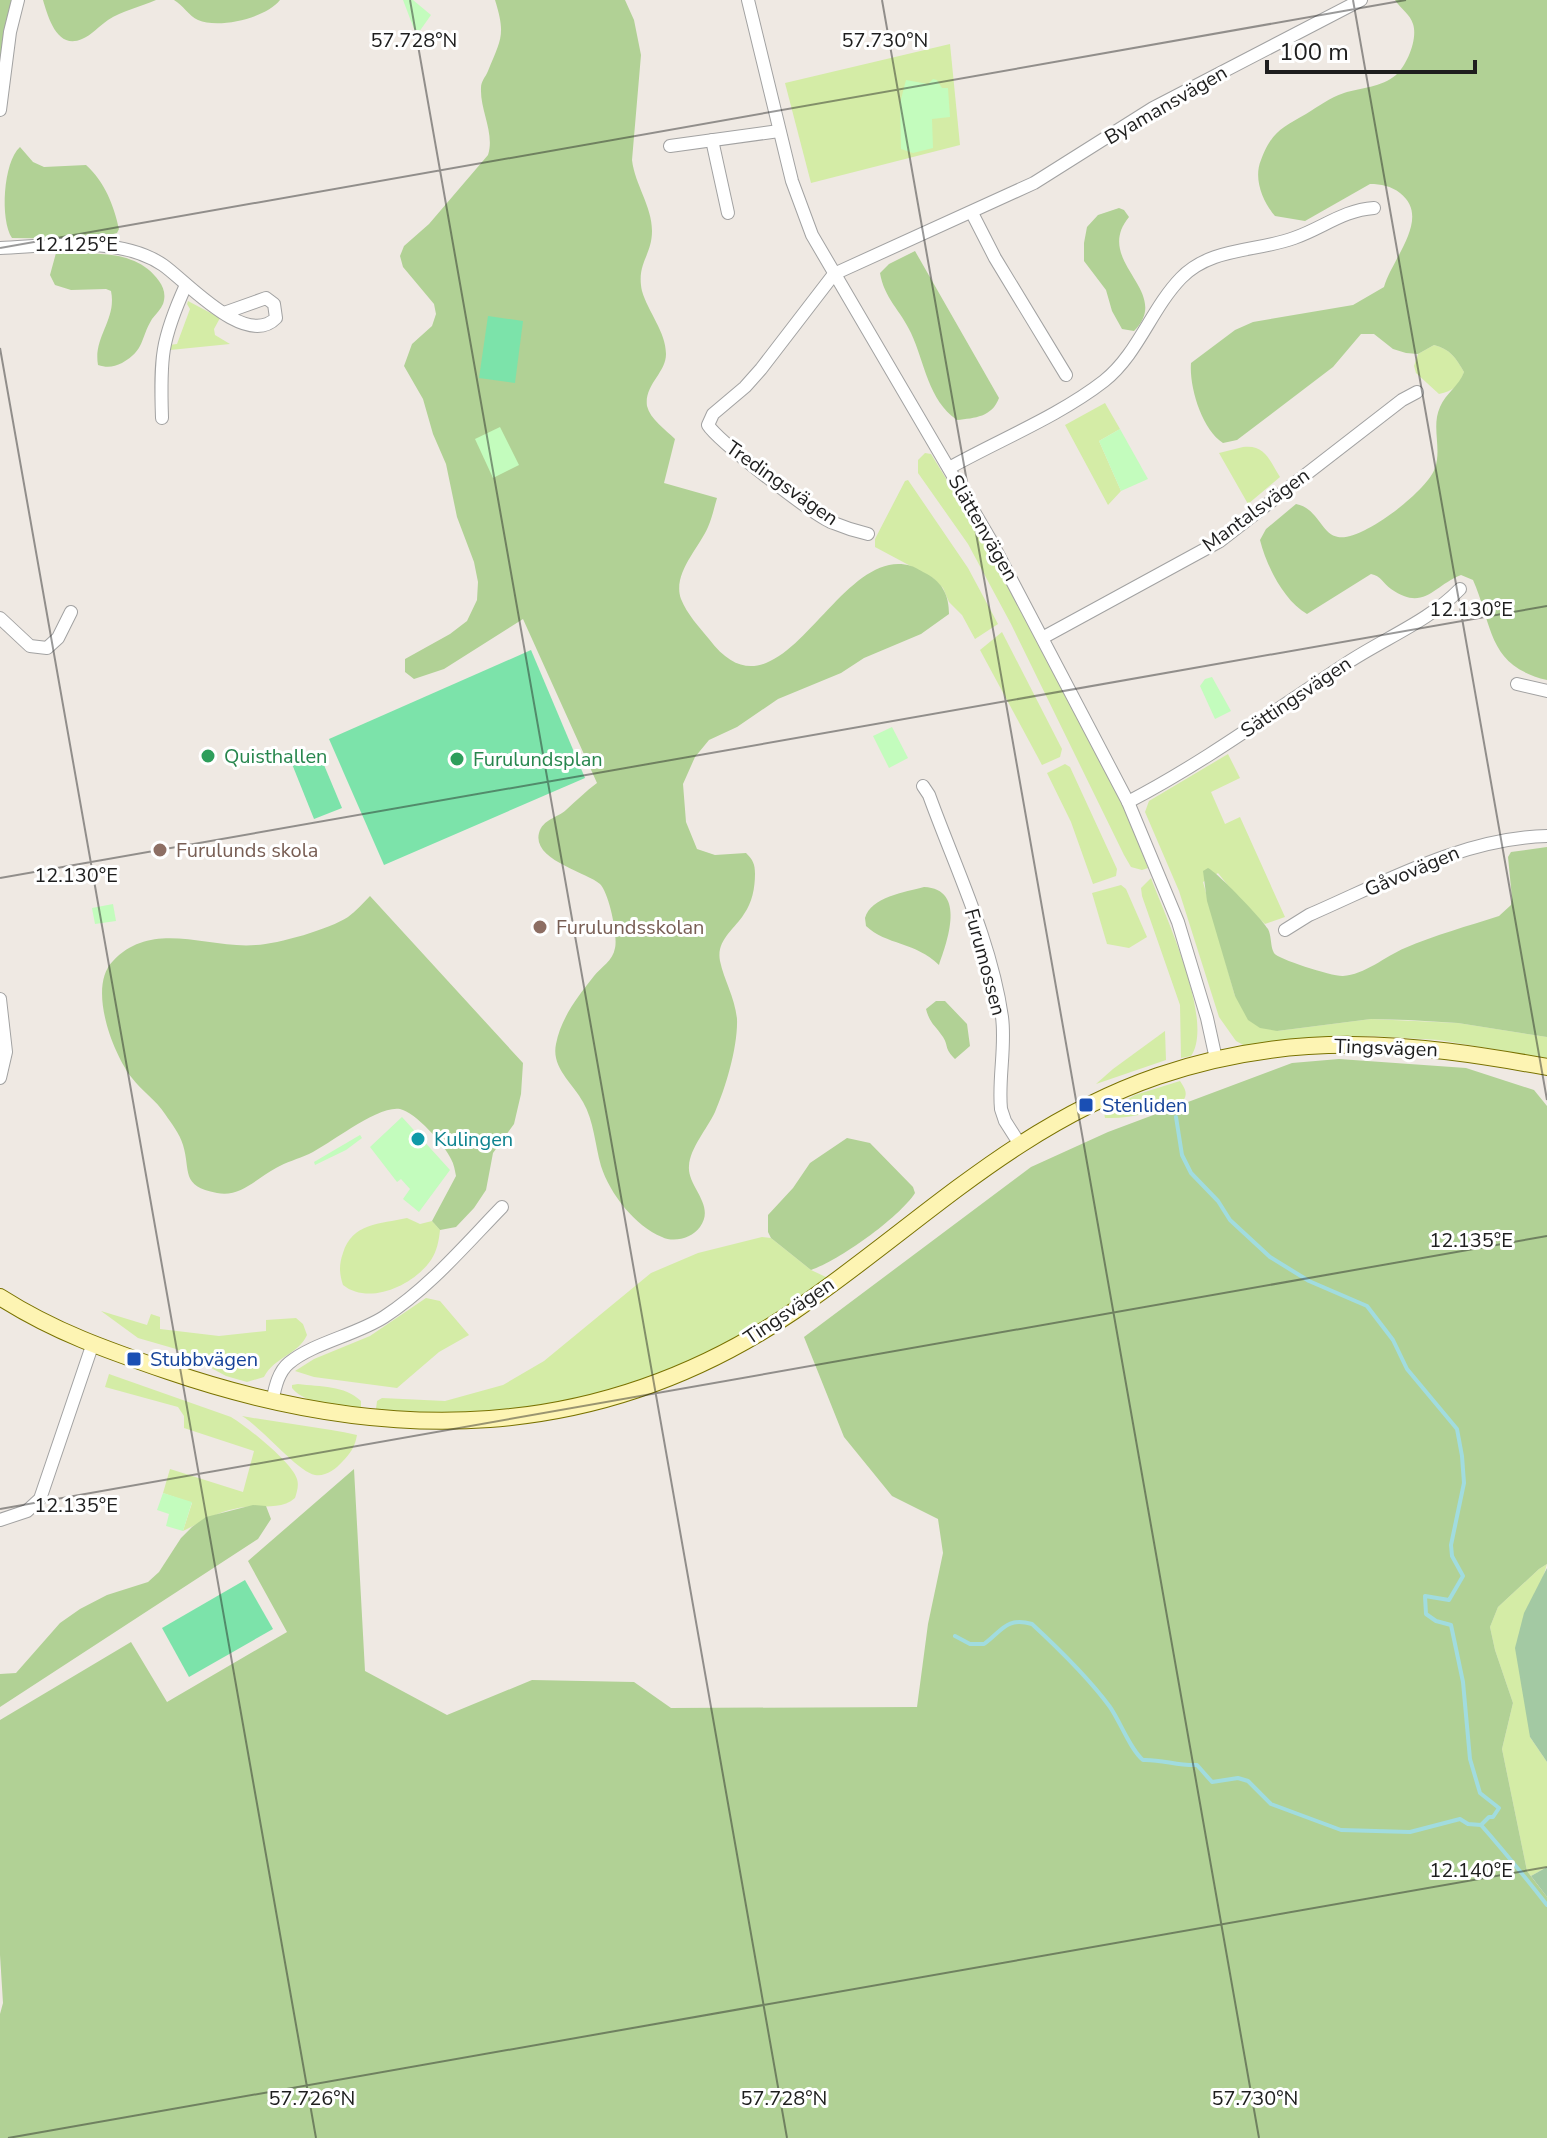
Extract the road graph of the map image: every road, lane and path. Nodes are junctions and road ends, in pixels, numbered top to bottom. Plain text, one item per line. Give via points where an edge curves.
1 (18, 0) edge
2 (748, 0) edge
3 (1361, 0) edge
4 (0, 110) edge
5 (779, 131) junction
6 (712, 140) junction
7 (670, 146) dead end
8 (1374, 208) dead end
9 (728, 213) dead end
10 (972, 213) junction
11 (0, 248) edge
12 (834, 274) junction
13 (186, 285) junction
14 (224, 313) dead end
15 (1066, 375) dead end
16 (1417, 392) dead end
17 (162, 418) dead end
18 (949, 468) junction
19 (868, 534) dead end
20 (1460, 589) dead end
21 (71, 612) dead end
22 (0, 618) edge
23 (1044, 637) junction
24 (1517, 684) dead end
25 (1547, 691) edge
26 (923, 786) dead end
27 (1128, 802) junction
28 (1547, 836) edge
29 (1285, 930) dead end
30 (0, 999) edge
31 (1216, 1059) junction
32 (1547, 1067) edge
33 (0, 1078) edge
34 (1019, 1143) junction
35 (502, 1207) dead end
36 (0, 1297) edge
37 (92, 1346) junction
38 (272, 1402) junction
39 (0, 1520) edge

1 - 4 street
2 - 5 street, Slättenvägen
3 - 10 street, Byamansvägen via 1153,108 1034,183
5 - 6 street
5 - 12 street, Slättenvägen via 802,211
6 - 7 street
6 - 9 street
8 - 18 street via 1355,210 1291,239 1196,265 1171,289 1108,377
10 - 12 street, Byamansvägen
10 - 15 street
11 - 13 street via 119,247 157,261
12 - 18 street, Slättenvägen
12 - 19 street, Tredingsvägen via 761,369 708,425 804,504 829,521
13 - 14 street
13 - 17 street via 162,350
16 - 23 street, Mantalsvägen via 1220,541
18 - 23 street, Slättenvägen
20 - 27 street, Sättingsvägen via 1444,606
21 - 22 street via 47,648 30,646
23 - 27 street, Slättenvägen
24 - 25 street
26 - 34 street, Furumossen via 989,962 1003,1031 1001,1109
27 - 31 street, Slättenvägen via 1178,922
28 - 29 street, Gåvovägen via 1468,848
30 - 33 street via 6,1052
31 - 32 street, Tingsvägen via 1294,1047 1392,1044
31 - 34 street, Tingsvägen via 1112,1094
34 - 38 street, Tingsvägen via 793,1311 717,1357 638,1389 514,1418 461,1422 389,1420
35 - 38 street via 401,1305 287,1365
36 - 37 street, Tingsvägen
37 - 38 street, Tingsvägen
37 - 39 street via 40,1499 27,1511

